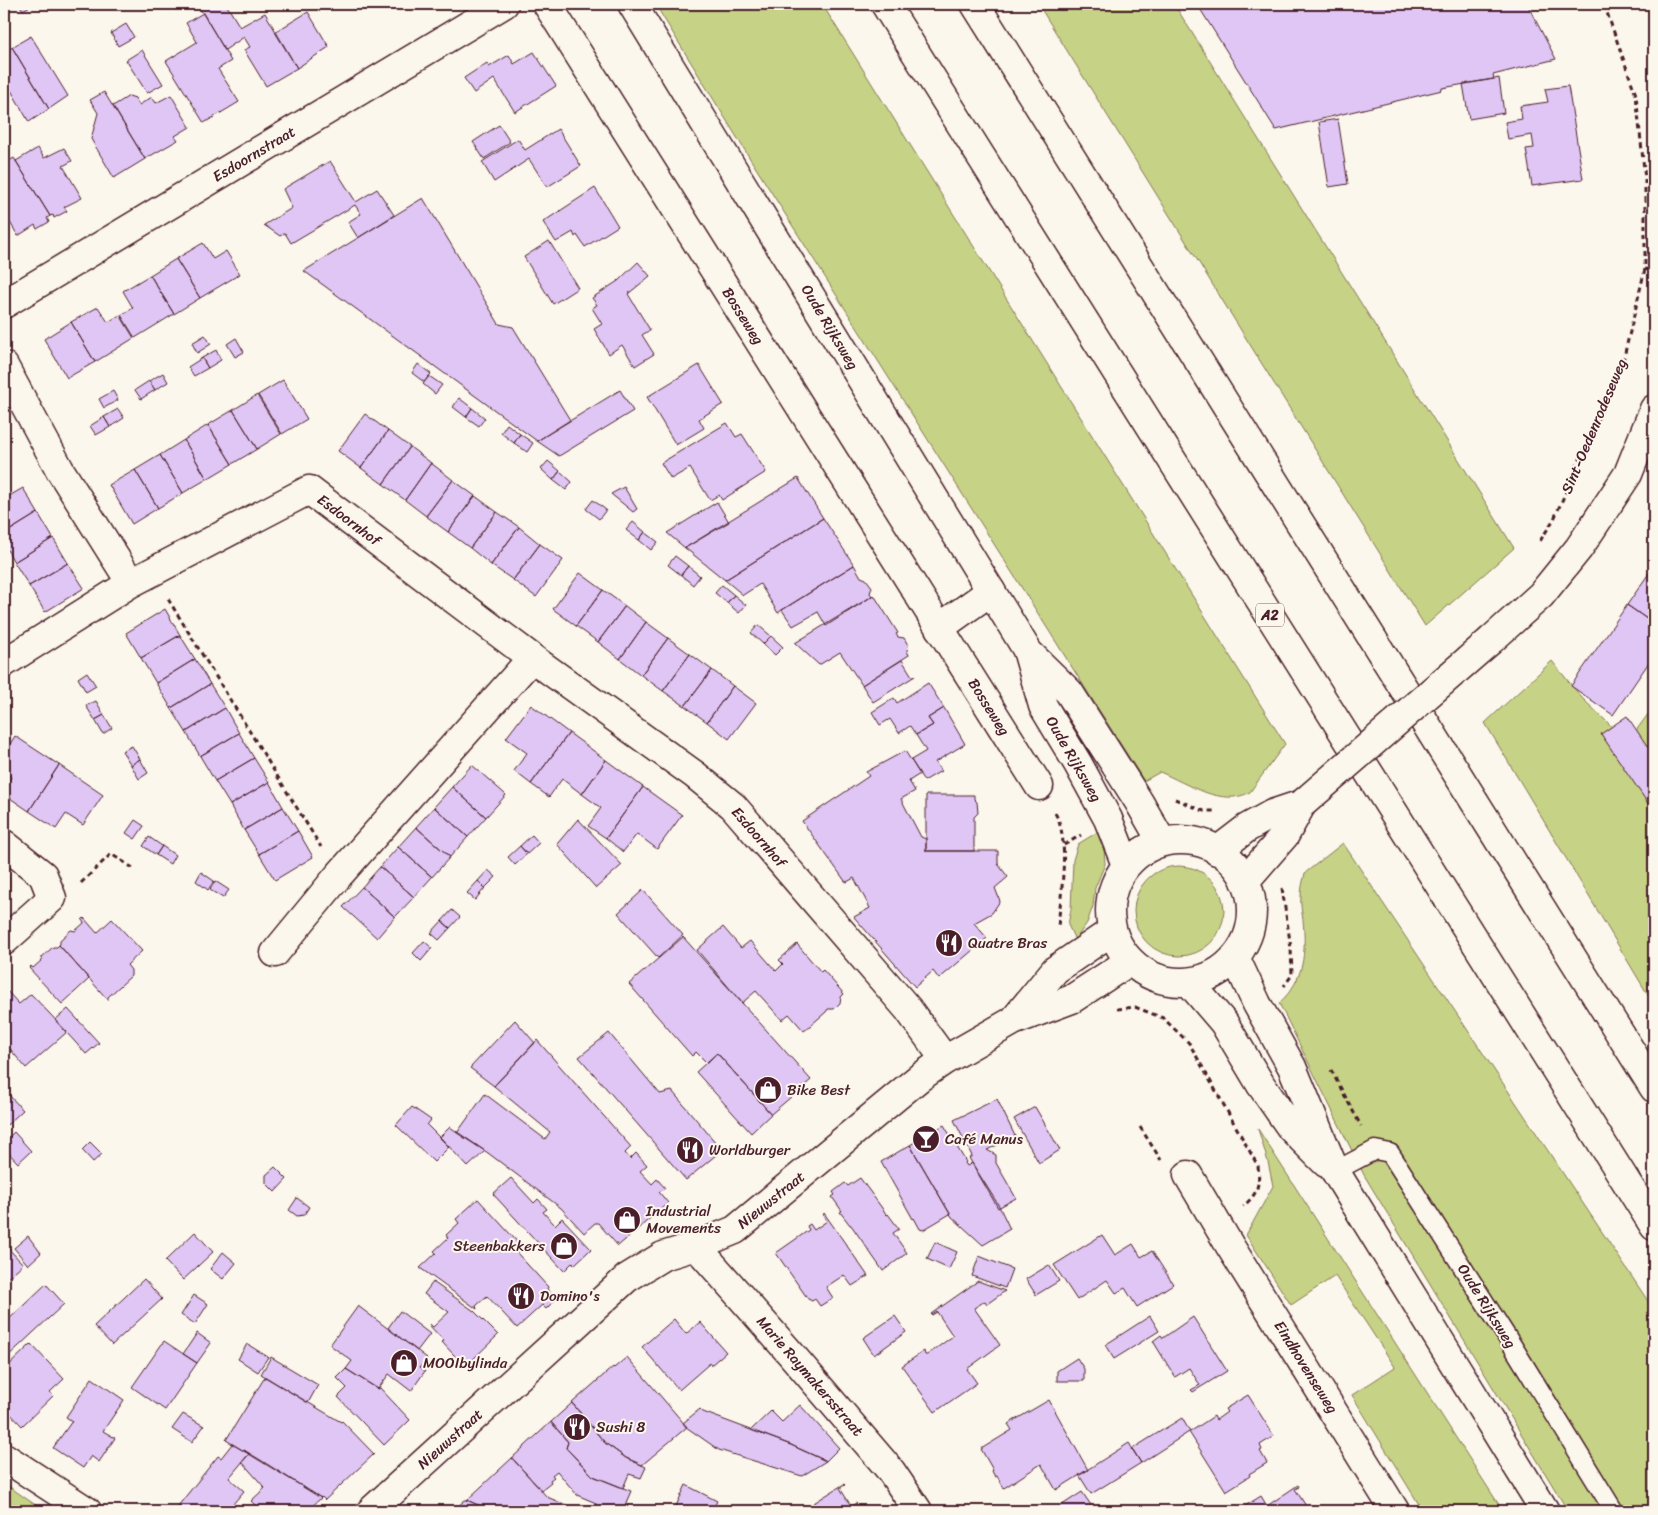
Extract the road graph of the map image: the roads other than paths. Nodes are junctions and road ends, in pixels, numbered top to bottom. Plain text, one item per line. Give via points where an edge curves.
1 (504, 4) edge
2 (547, 4) edge
3 (632, 4) edge
4 (885, 4) edge
5 (975, 4) edge
6 (4, 304) edge
7 (4, 366) edge
8 (1654, 408) edge
9 (141, 578) junction
10 (991, 591) junction
11 (939, 628) junction
12 (1027, 650) junction
13 (532, 658) junction
14 (4, 663) edge
15 (1039, 786) dead end
16 (1278, 824) junction
17 (1162, 842) junction
18 (4, 844) edge
19 (1217, 851) junction
20 (1126, 865) junction
21 (1245, 881) junction
22 (1112, 931) junction
23 (4, 941) edge
24 (275, 952) dead end
25 (1235, 957) junction
26 (1130, 961) junction
27 (1189, 982) junction
28 (1013, 1021) junction
29 (945, 1060) junction
30 (1654, 1088) edge
31 (1334, 1171) junction
32 (1188, 1175) dead end
33 (1654, 1226) edge
34 (696, 1246) junction
35 (4, 1457) edge
36 (87, 1511) edge
37 (371, 1511) edge
38 (918, 1511) edge
39 (1395, 1511) edge
40 (1545, 1511) edge
41 (1614, 1511) edge

1 - 6 main road, Esdoornstraat
2 - 11 main road, Bosseweg
3 - 10 main road, Oude Rijksweg
4 - 33 main road, A2
5 - 30 main road
7 - 9 main road via 60,470
8 - 16 main road, bridge via 1628,474 1579,548 1541,594
9 - 13 main road, Esdoornhof via 309,490
9 - 14 main road, Esdoornhof
10 - 11 main road
10 - 12 main road, Oude Rijksweg
11 - 15 main road, Bosseweg
12 - 17 main road, Oude Rijksweg via 1069,692
12 - 20 main road, Oude Rijksweg via 1043,706 1108,819
13 - 24 main road
13 - 29 main road, Esdoornhof via 733,806 908,1009
16 - 19 main road via 1247,828
16 - 21 main road
17 - 19 main road via 1183,840
17 - 20 main road via 1143,851
18 - 23 main road via 44,875 52,898
19 - 21 main road via 1236,867
20 - 22 main road via 1114,885 1109,908
21 - 25 main road via 1252,912 1250,928
22 - 26 main road
22 - 28 main road, Nieuwstraat via 1054,970
25 - 27 main road via 1214,974
25 - 31 main road via 1292,1067
26 - 27 main road via 1157,978
26 - 28 main road, Nieuwstraat via 1072,999
27 - 31 main road via 1224,1023 1291,1128
28 - 29 main road, Nieuwstraat
29 - 34 main road, Nieuwstraat via 735,1230
31 - 40 main road
31 - 41 lane, Oude Rijksweg via 1375,1150 1390,1153
32 - 39 main road, Eindhovenseweg
34 - 37 main road, Nieuwstraat via 662,1256 627,1278
34 - 38 main road, Marie Raymakersstraat via 792,1354 884,1464
35 - 36 main road

